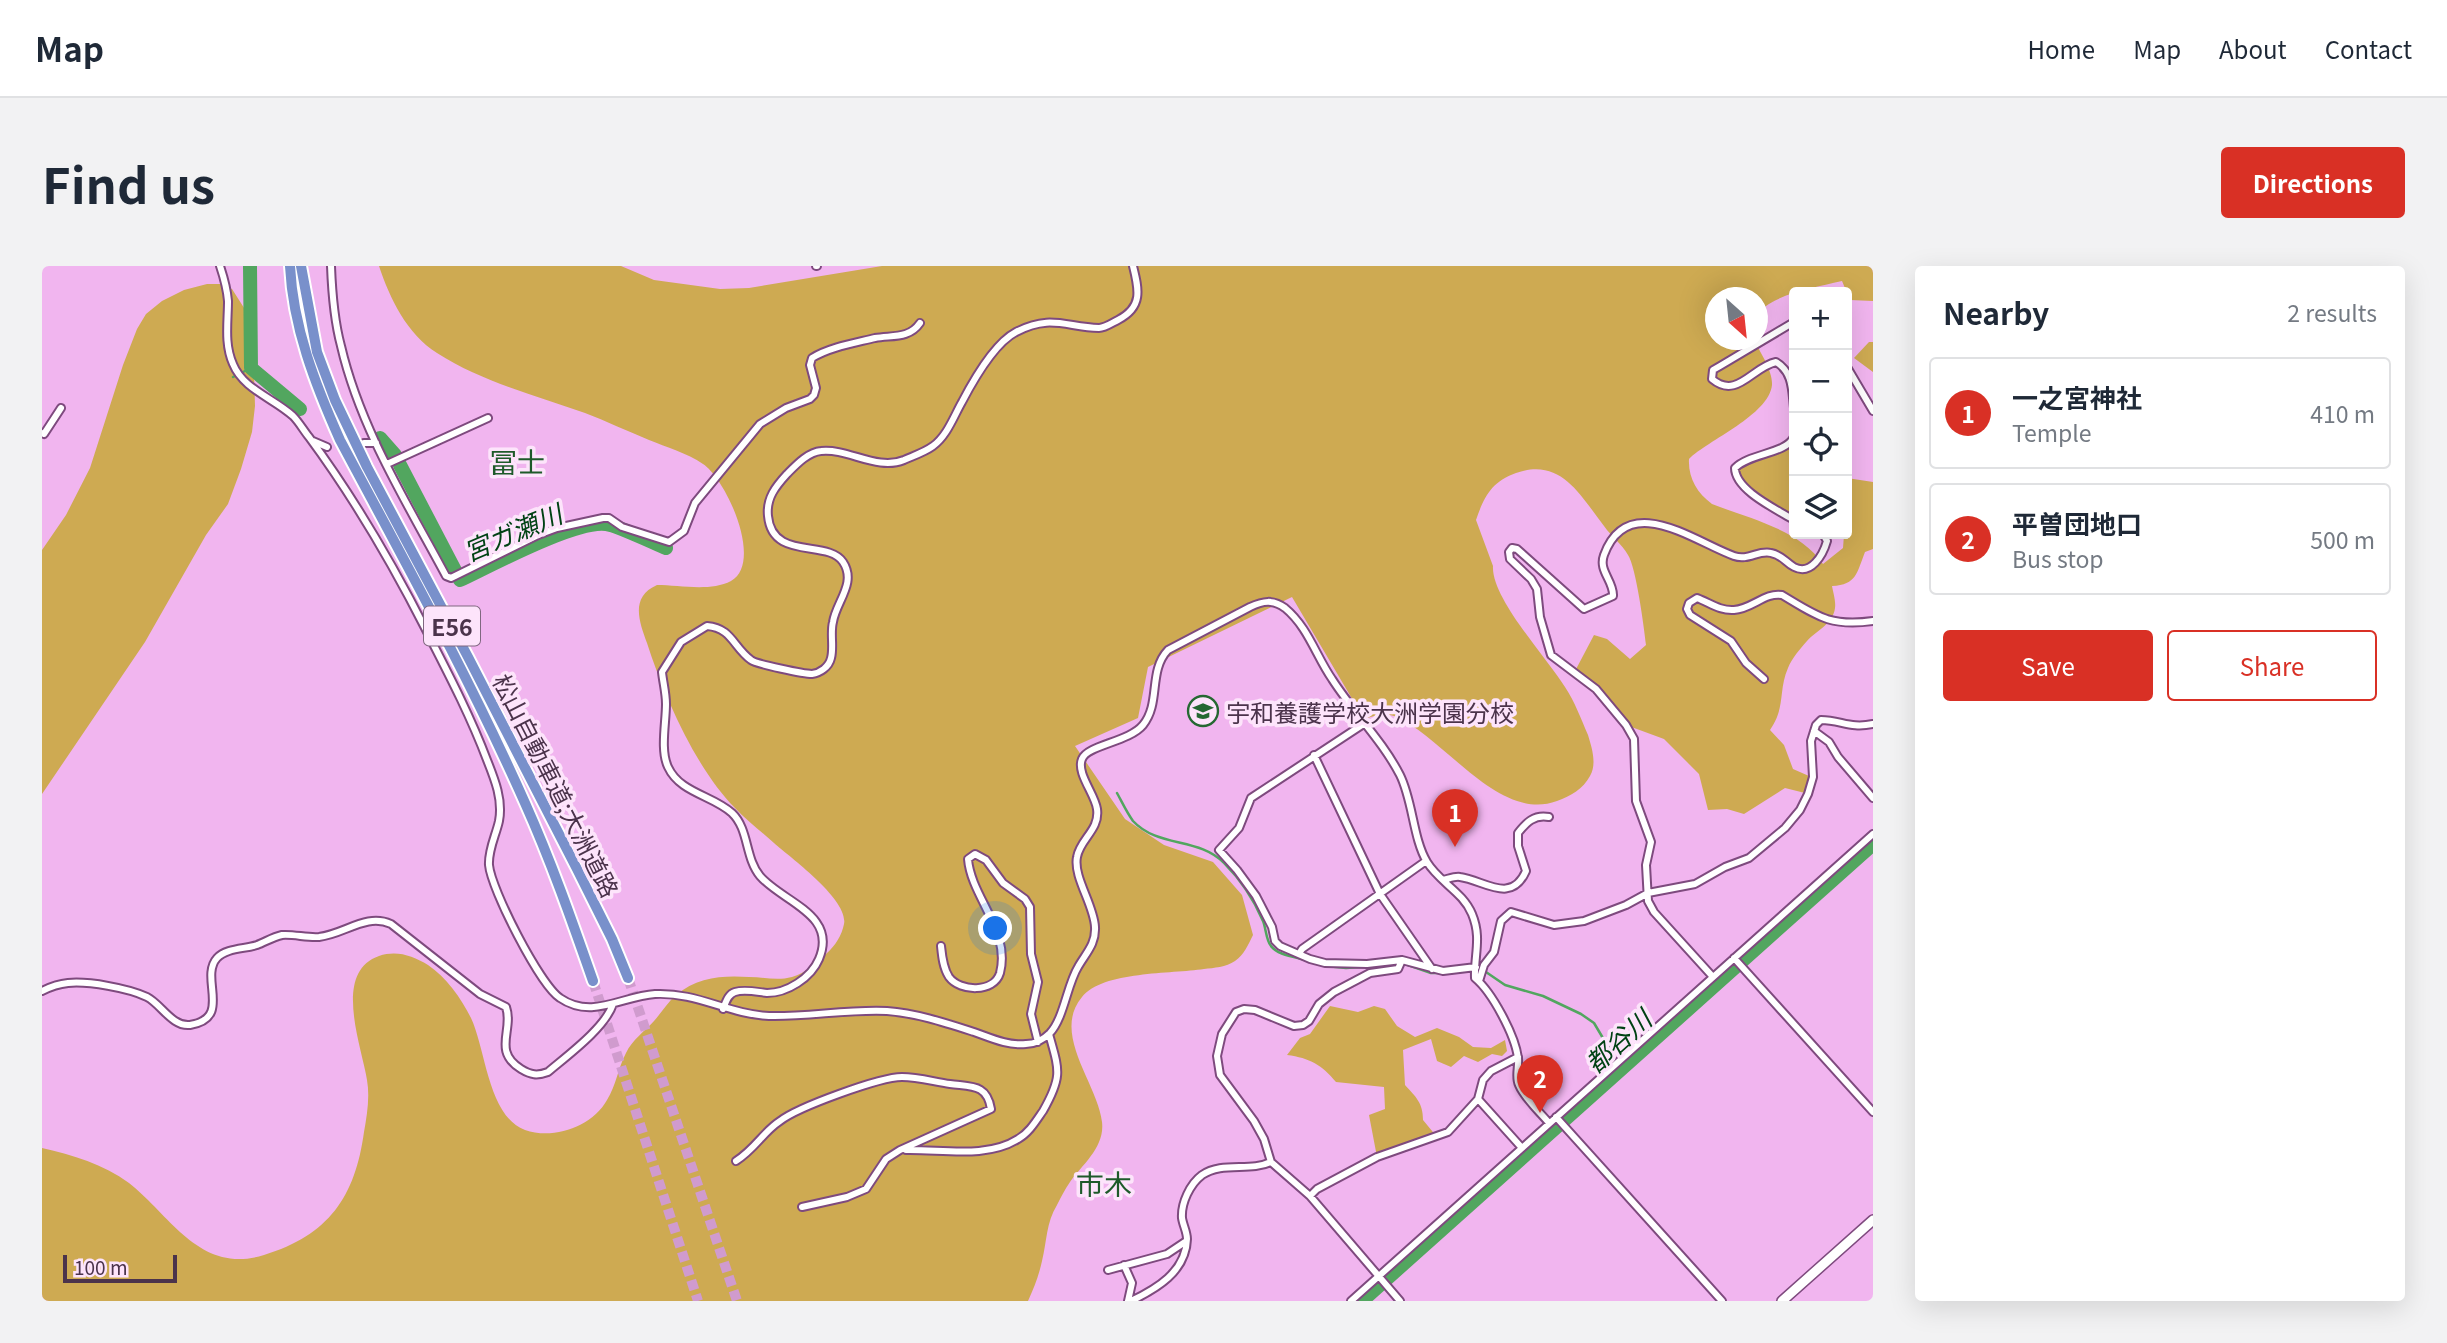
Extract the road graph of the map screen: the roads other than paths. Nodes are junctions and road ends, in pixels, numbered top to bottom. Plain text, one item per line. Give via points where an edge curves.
1 (220, 266) edge
2 (302, 266) edge
3 (307, 266) edge
4 (331, 266) edge
5 (1132, 266) edge
6 (290, 268) edge
7 (307, 307) junction
8 (920, 323) dead end
9 (1789, 325) edge
10 (1789, 375) edge
11 (1852, 375) edge
12 (61, 408) dead end
13 (1873, 411) edge
14 (488, 418) dead end
15 (42, 433) edge
16 (312, 440) junction
17 (364, 443) dead end
18 (376, 443) junction
19 (1789, 443) edge
20 (327, 447) dead end
21 (387, 464) junction
22 (1789, 517) edge
23 (1826, 539) edge
24 (1873, 621) edge
25 (1764, 679) dead end
26 (1364, 723) junction
27 (1873, 724) edge
28 (1814, 731) junction
29 (1314, 755) junction
30 (1873, 798) edge
31 (1549, 817) dead end
32 (1873, 834) edge
33 (1426, 861) junction
34 (1443, 880) junction
35 (1648, 893) junction
36 (1380, 894) junction
37 (940, 946) dead end
38 (1299, 954) junction
39 (1737, 961) junction
40 (1402, 963) junction
41 (1476, 967) junction
42 (1432, 969) junction
43 (1713, 977) junction
44 (628, 978) tunnel mouth
45 (593, 981) tunnel mouth
46 (1479, 981) junction
47 (42, 990) edge
48 (613, 1004) junction
49 (723, 1009) junction
50 (1049, 1034) junction
51 (1038, 1042) junction
52 (1518, 1057) junction
53 (1478, 1099) junction
54 (1873, 1112) edge
55 (1559, 1120) junction
56 (1549, 1123) junction
57 (1522, 1148) junction
58 (900, 1150) junction
59 (736, 1161) dead end
60 (1271, 1162) junction
61 (1310, 1196) junction
62 (802, 1207) dead end
63 (1873, 1220) edge
64 (1187, 1241) junction
65 (1124, 1265) junction
66 (1108, 1270) dead end
67 (1381, 1280) junction
68 (1130, 1301) edge
69 (1351, 1301) edge
70 (1400, 1301) edge
71 (1722, 1301) edge
72 (1782, 1301) edge

1 - 16 street via 233,367 241,379 293,416
2 - 7 highway, 松山自動車道;大洲道路 / E56
3 - 7 highway
4 - 18 street via 341,347
5 - 49 street via 1137,298 1127,315 1102,329 1058,321 1006,338 933,446 901,461 887,462 818,451 775,486 768,518 778,538 835,556 846,570 846,593 832,623 831,659 826,668 814,674 754,662 721,628 707,626 681,642 662,672 671,772 681,785 735,816 760,876 815,919 822,933 820,958 796,984 769,993 736,992
6 - 45 highway, 松山自動車道;大洲道路 / E56 via 306,355 324,404 505,760
7 - 44 highway, 松山自動車道;大洲道路 / E56 via 325,376 351,435 577,869
8 - 21 street via 903,335 860,341 812,358 814,395 760,424 695,503 684,531 669,542 603,518 538,535 451,578
9 - 10 street via 1713,370 1712,379 1732,387 1776,362
11 - 13 street
12 - 15 street
14 - 21 street
16 - 20 street
16 - 48 street via 379,542 464,702 500,798 490,852 494,886 540,976 555,996 572,1005 593,1009
17 - 18 street
18 - 21 street
19 - 22 street via 1742,461 1735,474 1748,491
23 - 35 street via 1824,553 1806,569 1796,568 1774,553 1736,557 1659,524 1638,523 1621,531 1605,554 1603,571 1613,596 1584,609 1517,549 1508,552 1537,589 1551,655 1596,689 1634,739 1636,801 1651,842 1646,865
24 - 25 street via 1829,622 1774,593 1734,610 1697,598 1689,603 1690,615 1731,641
26 - 29 street
26 - 33 street via 1400,775
26 - 50 street via 1314,645 1274,601 1250,607 1168,650 1156,669 1151,711 1143,725 1116,743 1085,753 1080,761 1098,811 1094,831 1077,856 1095,931 1093,946 1078,967
27 - 28 street via 1859,727 1821,720
28 - 30 street via 1829,742
28 - 35 street via 1808,794 1785,828 1749,858 1695,884
29 - 36 street
29 - 38 street via 1251,797 1239,828 1219,850 1256,896 1275,941
31 - 34 street via 1540,815 1518,833 1526,871 1510,888 1497,889 1458,876
32 - 39 street
33 - 34 street
33 - 36 street
34 - 41 street via 1463,898 1472,914
35 - 43 street via 1654,912
35 - 46 street via 1597,917 1562,925 1511,912 1501,921 1494,952
36 - 38 street
36 - 42 street
37 - 51 street via 949,977 958,984 982,987 1000,974 995,925 969,871 968,859 981,856 1030,907 1031,954 1038,982 1031,1014
38 - 40 street via 1325,962
39 - 43 street
39 - 54 street
40 - 42 street via 1416,962
40 - 60 street via 1393,971 1361,976 1334,992 1303,1026 1244,1009 1228,1022 1217,1056 1220,1075 1264,1139
41 - 42 street
41 - 46 street
43 - 55 street
46 - 52 street via 1500,1010
47 - 48 street via 68,983 112,988 146,997 176,1022 190,1025 211,1013 215,1003 212,967 217,957 281,935 318,937 379,919 480,994 506,1007 510,1018 504,1038 507,1052 513,1064 527,1073 538,1076 548,1072 602,1023
48 - 49 street via 659,994 693,997
49 - 51 street via 770,1016 888,1011 1008,1043
50 - 51 street
50 - 58 street via 1058,1078 1040,1115 1017,1140 973,1151
52 - 53 street via 1491,1071
52 - 56 street via 1517,1083
53 - 57 street
53 - 61 street via 1448,1132 1377,1157
55 - 56 street
55 - 71 street
56 - 57 street
57 - 67 street
58 - 59 street via 990,1109 989,1097 979,1088 901,1077 888,1080 811,1104 778,1121 751,1152
58 - 62 street via 886,1159 866,1189
60 - 61 street
60 - 64 street via 1231,1166 1202,1175 1193,1183 1182,1208
61 - 67 street
63 - 72 street
64 - 65 street via 1167,1254
64 - 68 street via 1170,1277
65 - 66 street
65 - 68 street via 1132,1283
67 - 69 street
67 - 70 street

